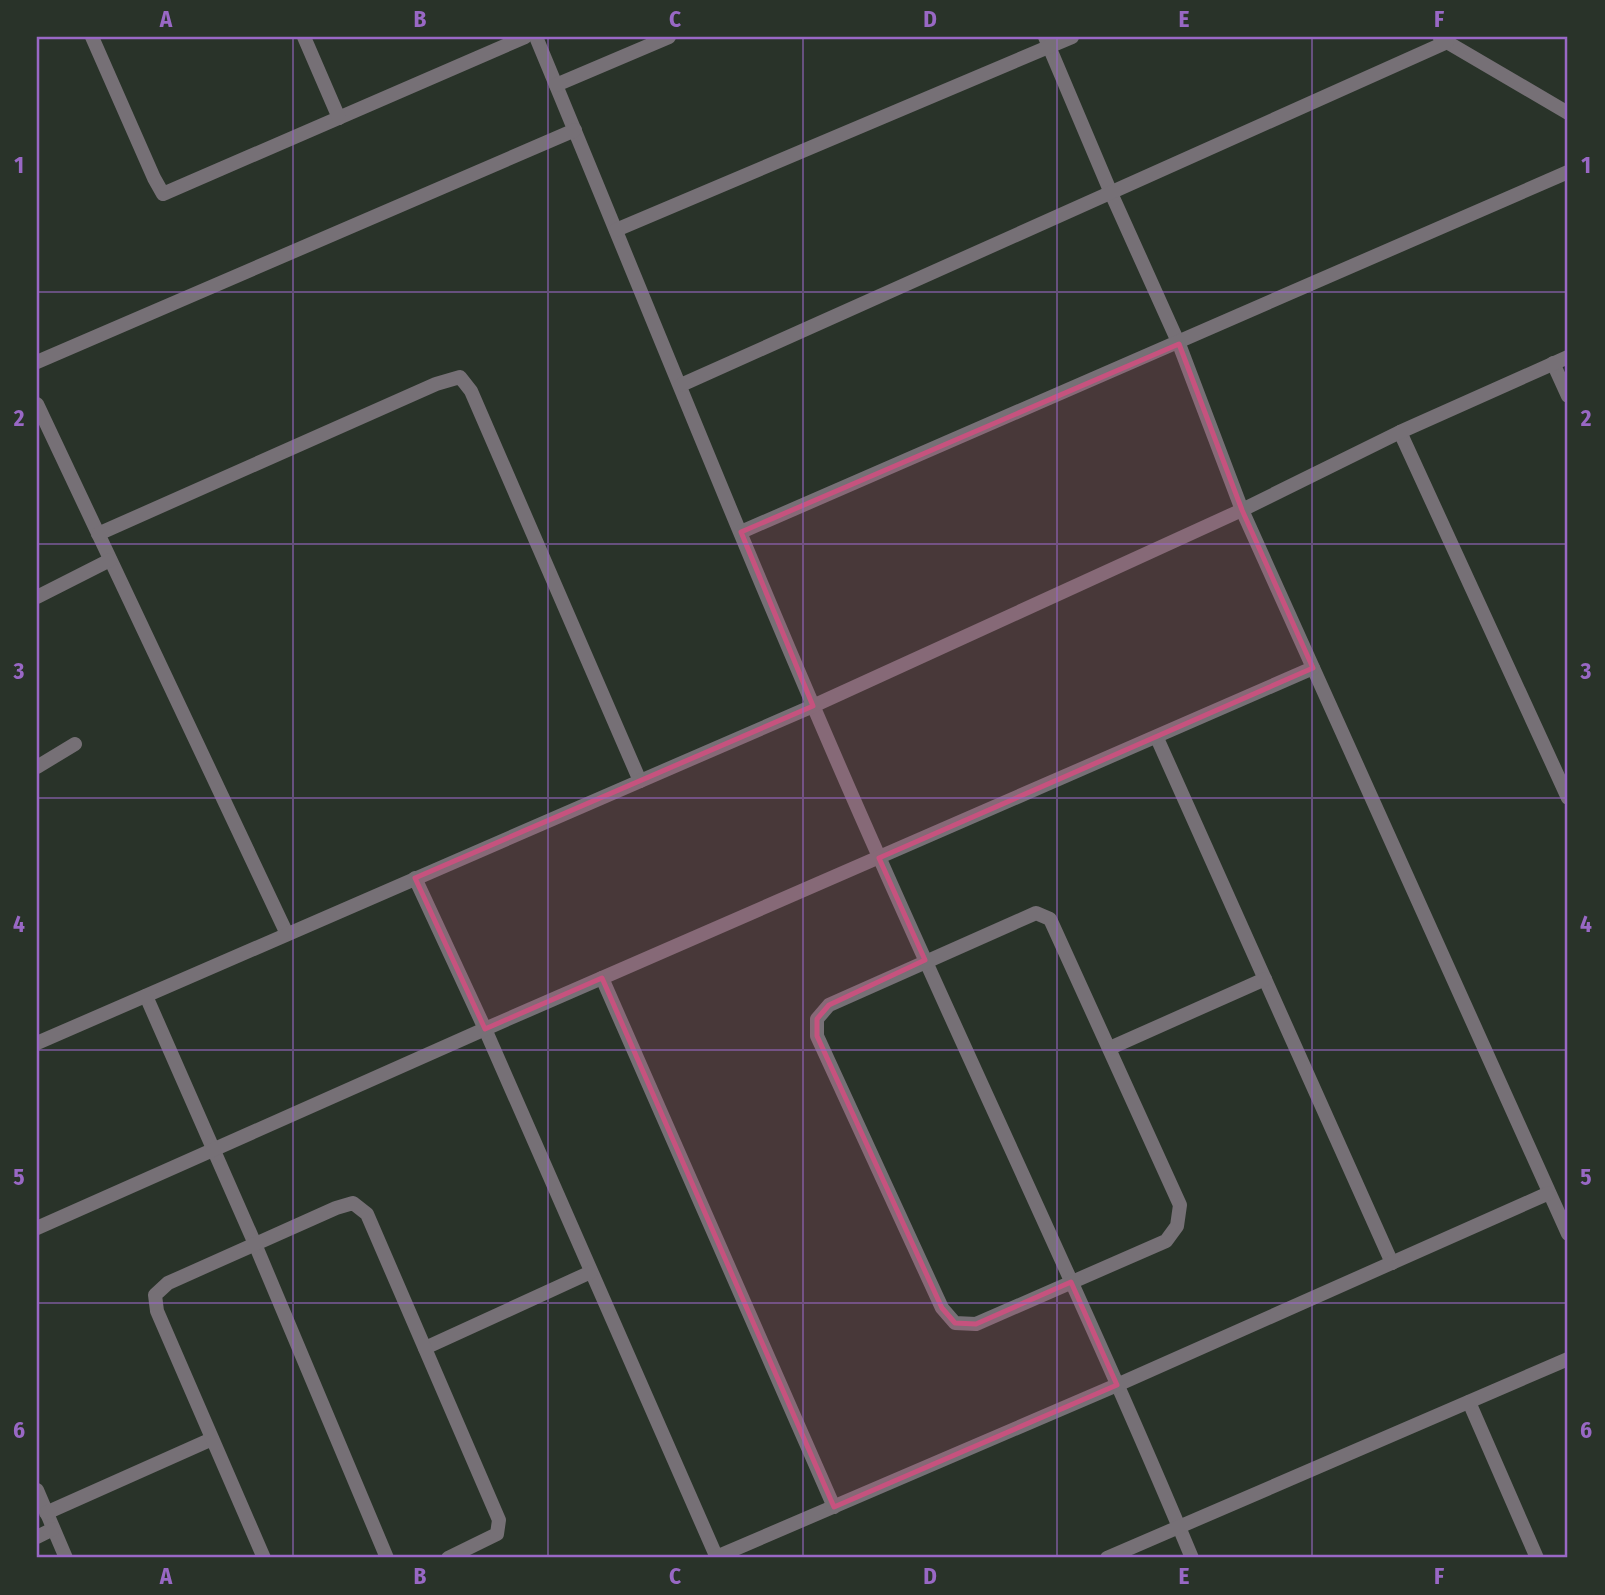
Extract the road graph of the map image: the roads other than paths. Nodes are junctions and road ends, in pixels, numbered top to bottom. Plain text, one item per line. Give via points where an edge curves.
1 (92, 37) edge
2 (304, 37) edge
3 (525, 37) edge
4 (536, 37) edge
5 (669, 37) edge
6 (1072, 37) edge
7 (1442, 39) edge
8 (1047, 42) edge
9 (556, 85) junction
10 (1568, 114) edge
11 (339, 118) junction
12 (575, 130) junction
13 (1568, 172) edge
14 (1111, 193) junction
15 (615, 230) junction
16 (1179, 344) junction
17 (1568, 357) edge
18 (37, 362) edge
19 (1553, 363) junction
20 (681, 385) junction
21 (1568, 396) edge
22 (37, 404) edge
23 (1400, 432) junction
24 (1242, 510) junction
25 (741, 532) junction
26 (98, 534) junction
27 (110, 560) junction
28 (37, 597) edge
29 (1313, 668) junction
30 (813, 706) junction
31 (1157, 738) junction
32 (75, 744) dead end
33 (37, 767) edge
34 (640, 781) junction
35 (1567, 791) edge
36 (879, 858) junction
37 (415, 877) junction
38 (287, 934) junction
39 (925, 960) junction
40 (602, 978) junction
41 (1265, 979) junction
42 (146, 996) junction
43 (485, 1029) junction
44 (37, 1043) edge
45 (1110, 1048) junction
46 (212, 1150) junction
47 (1549, 1193) junction
48 (37, 1228) edge
49 (1568, 1234) edge
50 (255, 1244) junction
51 (1392, 1263) junction
52 (591, 1272) junction
53 (1071, 1282) junction
54 (425, 1348) junction
55 (1568, 1359) edge
56 (1117, 1385) junction
57 (1469, 1402) junction
58 (212, 1439) junction
59 (37, 1490) edge
60 (834, 1507) junction
61 (46, 1513) junction
62 (1179, 1527) junction
63 (53, 1529) junction
64 (37, 1537) edge
65 (66, 1558) edge
66 (264, 1558) edge
67 (387, 1558) edge
68 (448, 1558) edge
69 (716, 1558) edge
70 (1107, 1558) edge
71 (1192, 1558) edge
72 (1537, 1558) edge

1 - 11 street via 163,194
2 - 11 street
3 - 11 street
4 - 9 street
5 - 9 street
6 - 8 street
7 - 10 street
7 - 14 street
8 - 14 street
8 - 15 street
9 - 12 street
12 - 15 street
12 - 18 street
13 - 16 street
14 - 16 street
14 - 20 street
15 - 20 street
16 - 24 street
16 - 25 street
17 - 19 street
19 - 21 street
19 - 23 street
20 - 25 street
22 - 26 street
23 - 24 street
23 - 35 street
24 - 29 street
24 - 30 street
25 - 30 street
26 - 27 street
26 - 34 street via 460,377 471,391
27 - 28 street
27 - 38 street
29 - 31 street
29 - 47 street
30 - 34 street
30 - 36 street
31 - 36 street
31 - 41 street
32 - 33 street
34 - 37 street
36 - 39 street
36 - 40 street
37 - 38 street
37 - 43 street
38 - 42 street
39 - 45 street via 1036,913 1050,919
39 - 53 street
39 - 53 street via 829,1005 817,1019 817,1036 942,1308 955,1323 976,1325
40 - 43 street
40 - 60 street
41 - 45 street
41 - 51 street
42 - 44 street
42 - 46 street
43 - 46 street
43 - 52 street
45 - 53 street via 1180,1205 1177,1226 1166,1241
46 - 48 street
46 - 50 street
47 - 49 street
47 - 51 street
50 - 54 street via 354,1203 367,1214
50 - 58 street via 168,1283 155,1296 157,1311
50 - 67 street
51 - 56 street
52 - 54 street
52 - 69 street
53 - 56 street
54 - 68 street via 499,1520 497,1534
55 - 57 street
56 - 60 street
56 - 62 street
57 - 62 street
57 - 72 street
58 - 61 street
58 - 66 street
59 - 61 street
60 - 69 street
61 - 63 street
62 - 70 street
62 - 71 street
63 - 64 street
63 - 65 street

